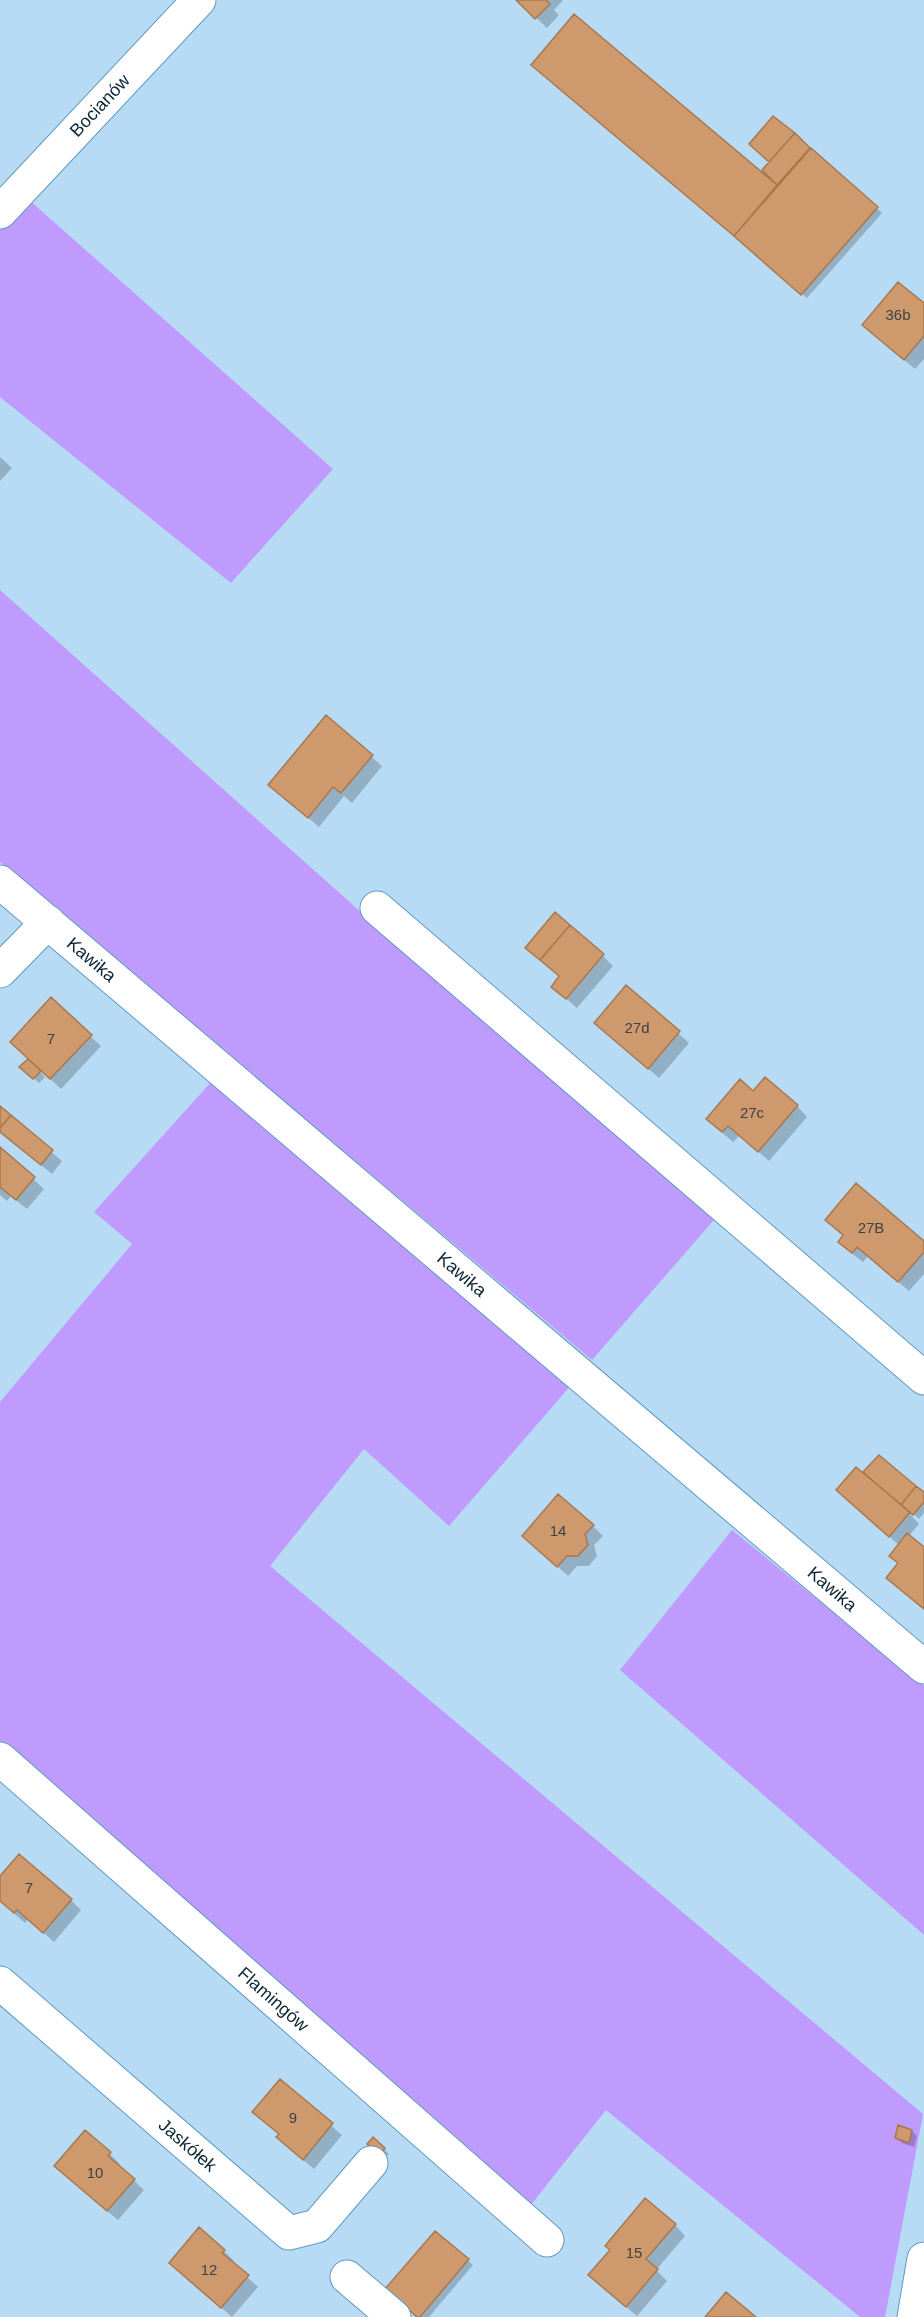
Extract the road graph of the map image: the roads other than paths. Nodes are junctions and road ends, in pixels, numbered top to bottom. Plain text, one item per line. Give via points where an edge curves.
1 (199, 0) edge
2 (0, 212) edge
3 (0, 882) edge
4 (378, 908) dead end
5 (48, 921) junction
6 (0, 971) edge
7 (924, 1378) edge
8 (924, 1667) edge
9 (0, 1759) edge
10 (0, 1983) edge
11 (371, 2163) dead end
12 (547, 2240) dead end
13 (924, 2259) edge
14 (347, 2277) dead end
15 (394, 2317) edge
16 (914, 2317) edge

1 - 2 street, Bocianów
3 - 5 street, Kawika
4 - 7 street
5 - 6 street
5 - 8 street, Kawika
9 - 12 street, Flamingów
10 - 11 street, Jaskółek via 289,2233 317,2226
13 - 16 street
14 - 15 street

